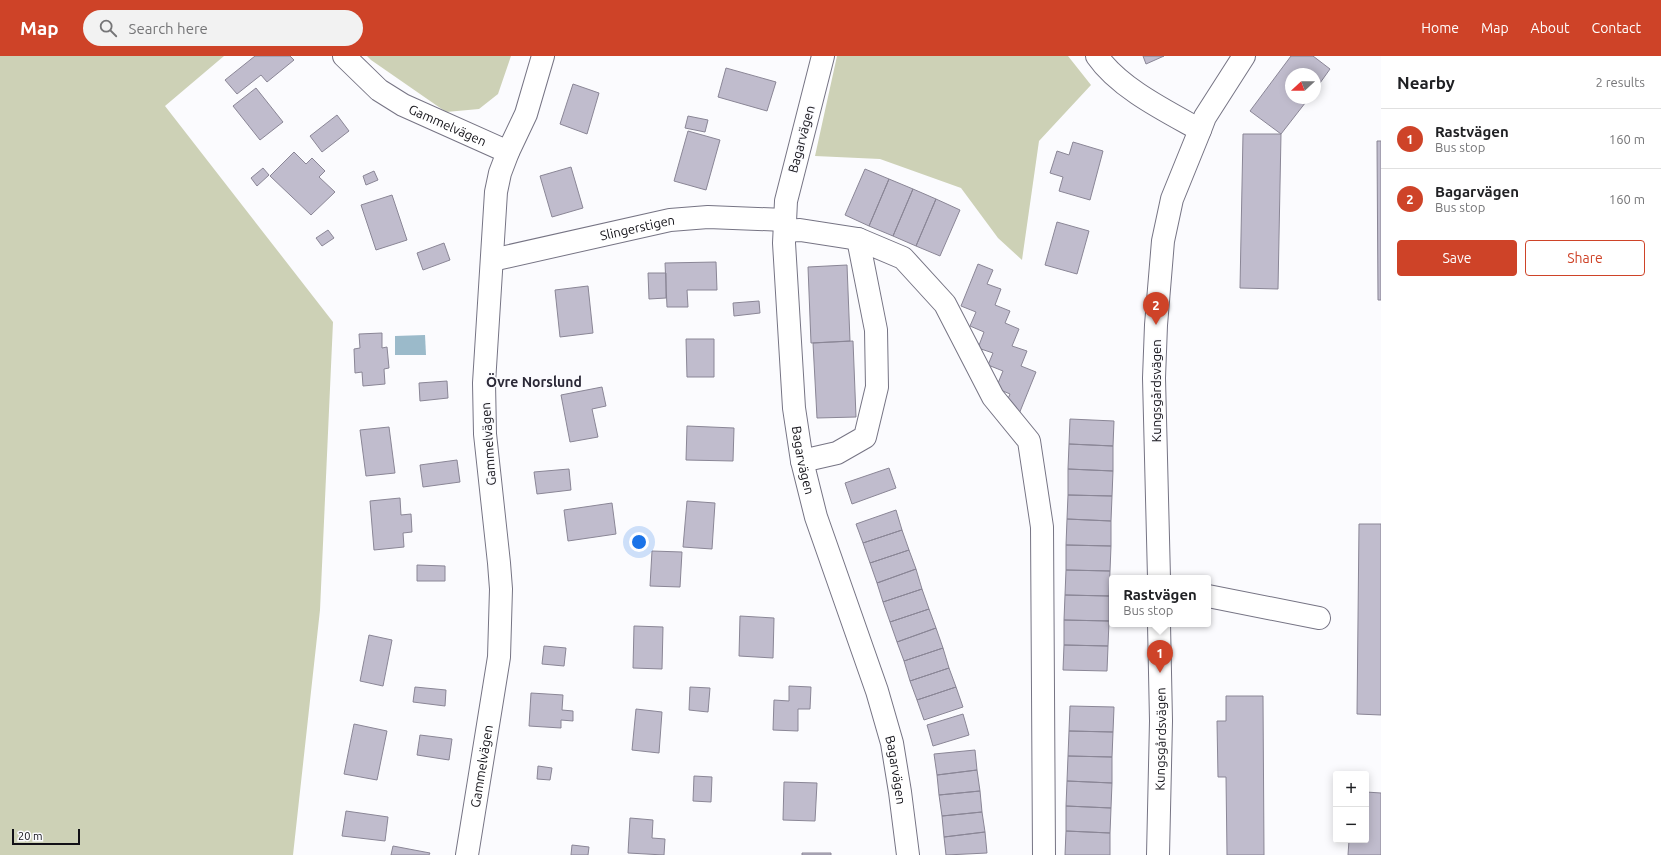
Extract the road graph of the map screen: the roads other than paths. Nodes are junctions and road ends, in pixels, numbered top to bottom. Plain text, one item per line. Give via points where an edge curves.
1 (344, 56) edge
2 (543, 56) edge
3 (823, 56) edge
4 (1097, 56) edge
5 (1244, 56) edge
6 (1200, 130) junction
7 (508, 152) junction
8 (785, 225) junction
9 (858, 239) junction
10 (492, 260) junction
11 (802, 461) junction
12 (1159, 575) edge
13 (1211, 597) edge
14 (1319, 618) dead end
15 (1159, 627) edge
16 (467, 855) edge
17 (908, 855) edge
18 (1044, 855) edge
19 (1158, 855) edge

1 - 7 street, Gammelvägen via 379,90 403,106
2 - 7 street via 526,114
3 - 8 street, Bagarvägen via 786,201
4 - 6 street via 1123,83
5 - 6 street, Kungsgårdsvägen via 1205,117
6 - 12 street, Kungsgårdsvägen via 1172,199 1160,267 1154,378
7 - 10 street, Gammelvägen via 496,192
8 - 9 street, Slingerstigen via 800,230
8 - 10 street, Slingerstigen via 708,217 670,220
8 - 11 street, Bagarvägen via 794,408
9 - 11 street via 876,330 877,387 865,437 837,453
9 - 18 street, Slingerstigen via 903,258 945,304 992,397 1029,441 1042,527
10 - 16 street, Gammelvägen via 484,383 485,434 499,563 501,626 497,673
11 - 17 street, Bagarvägen via 816,517 877,691 892,743
13 - 14 street
15 - 19 street, Kungsgårdsvägen

